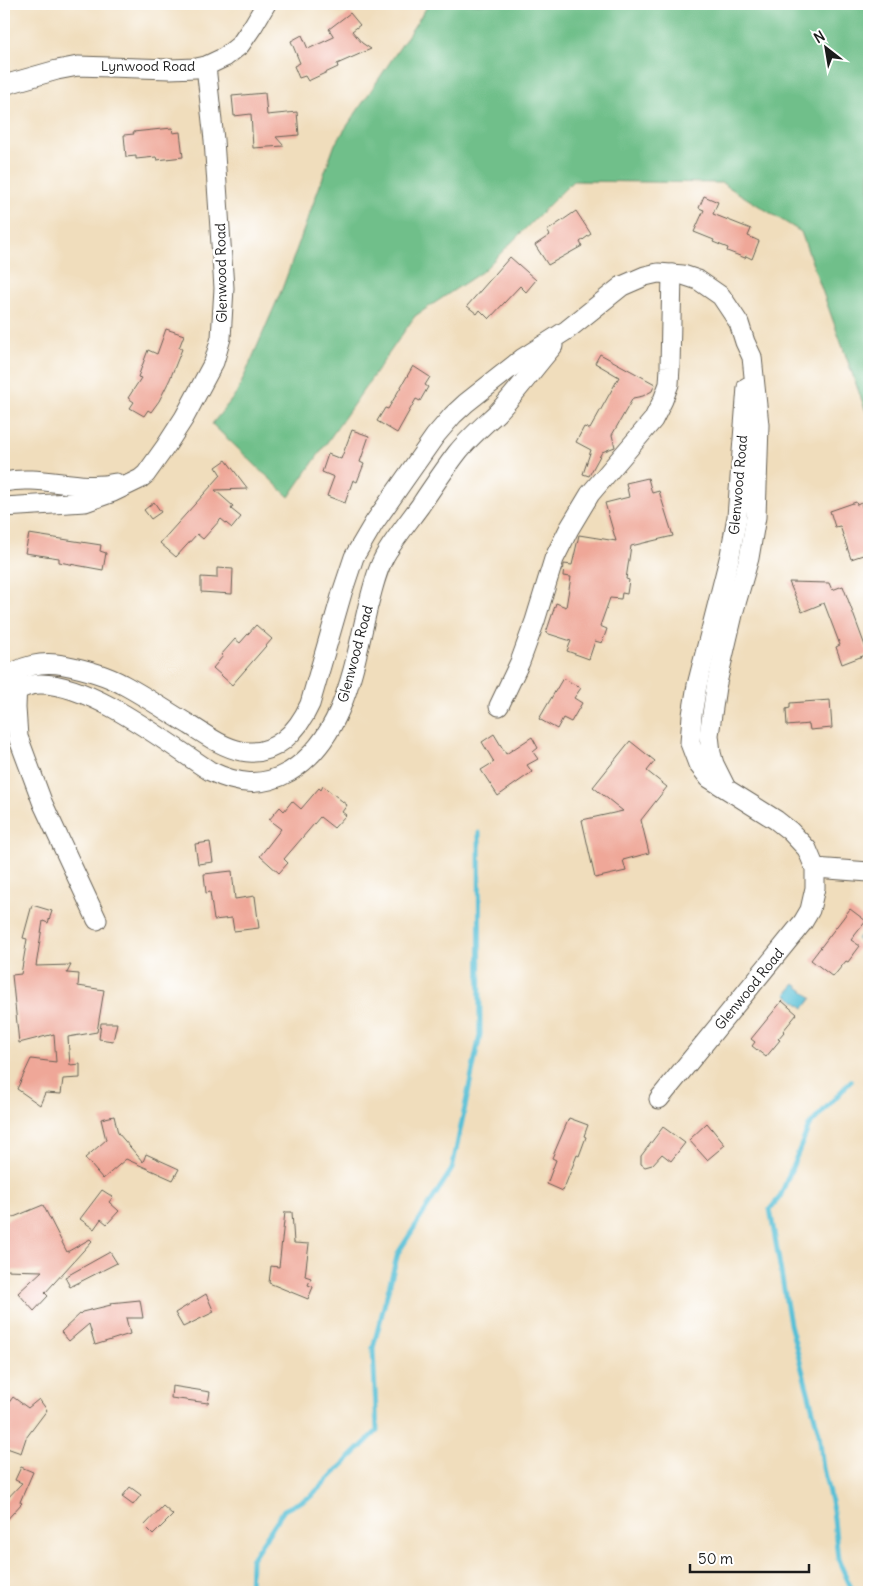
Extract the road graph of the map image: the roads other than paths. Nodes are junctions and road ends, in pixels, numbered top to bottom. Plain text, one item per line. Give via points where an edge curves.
1 (266, 4) edge
2 (206, 66) junction
3 (4, 85) edge
4 (672, 274) junction
5 (566, 330) junction
6 (153, 464) junction
7 (4, 482) edge
8 (4, 507) edge
9 (10, 684) edge
10 (499, 706) dead end
11 (815, 868) junction
12 (869, 872) edge
13 (97, 920) dead end
14 (659, 1100) dead end

1 - 2 street, Lynwood Road via 240,45
2 - 3 street, Lynwood Road via 170,69 78,66
2 - 6 street, Glenwood Road via 220,207 224,288 221,338 205,380
4 - 5 street, Glenwood Road via 645,276 622,286
4 - 10 street via 670,367 666,392 653,420 590,494 568,528 554,559 520,662
4 - 11 street, Glenwood Road via 698,280 721,296 739,323 745,342 748,389 737,517 697,685 690,743 698,764 709,778 762,810 790,832 806,849
5 - 9 street, Glenwood Road via 523,358 453,415 374,523 354,558 305,716 278,744 251,752 231,748 122,683 93,671 37,664
5 - 9 street, Glenwood Road via 497,412 456,454 385,554 338,713 323,740 296,767 268,782 225,778 113,708 87,696 41,684
6 - 7 street, Glenwood Road via 118,482 97,486 49,481
6 - 8 street, Glenwood Road via 140,479 95,499 61,505
9 - 13 street via 18,737 43,804
11 - 12 street
11 - 14 street, Glenwood Road via 813,900 803,922

